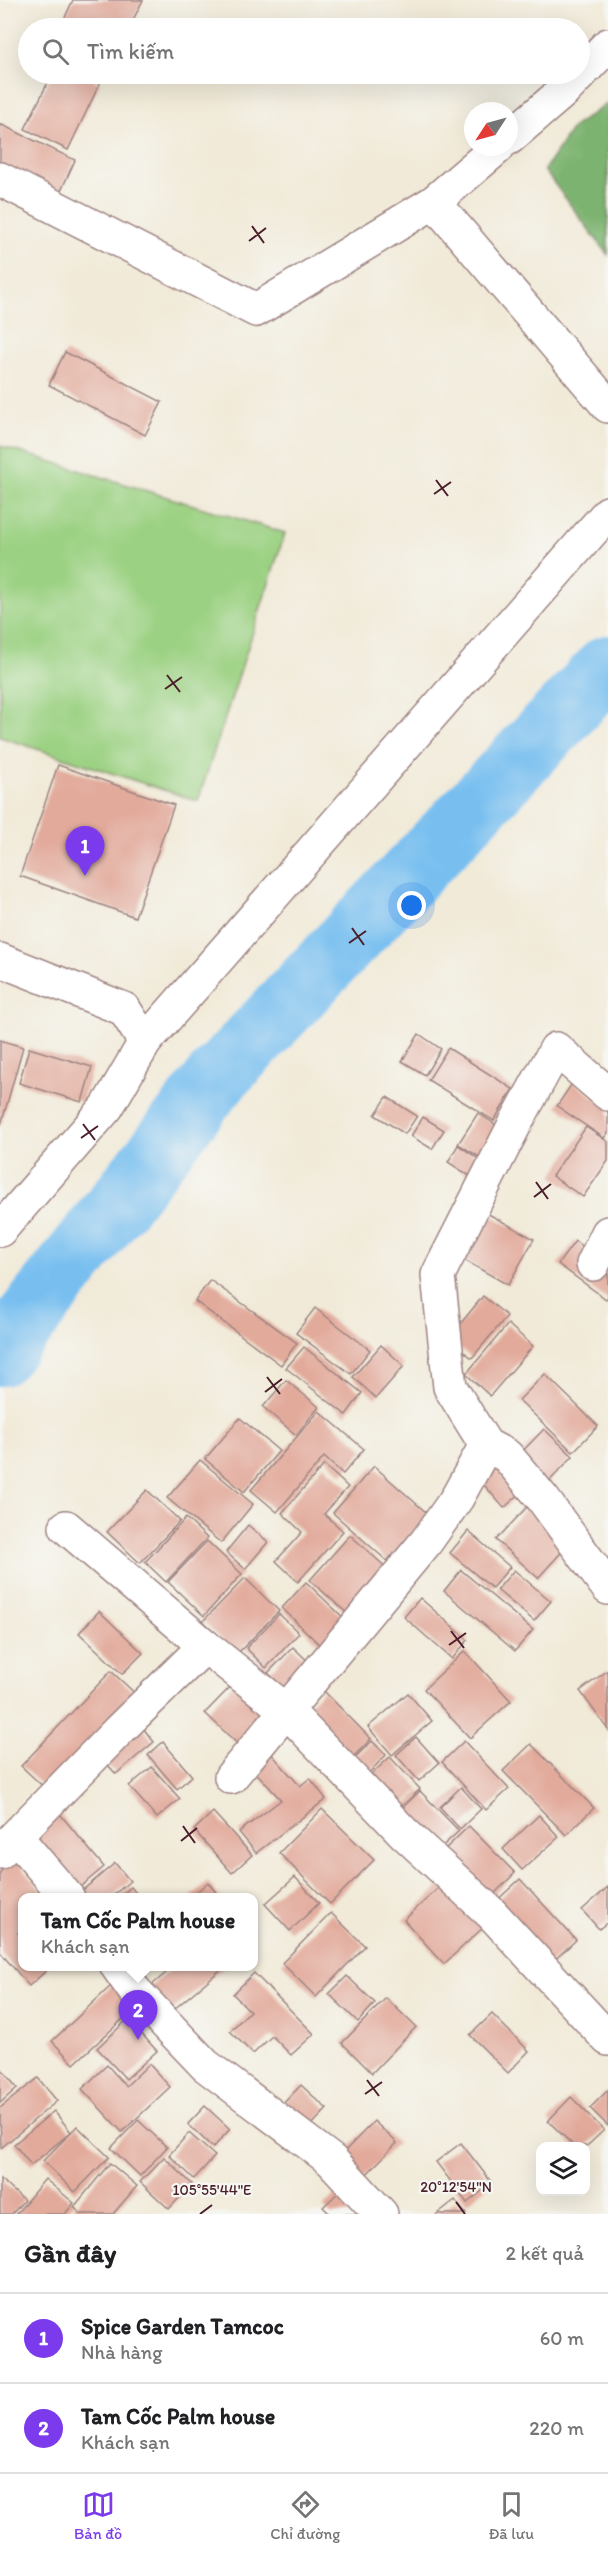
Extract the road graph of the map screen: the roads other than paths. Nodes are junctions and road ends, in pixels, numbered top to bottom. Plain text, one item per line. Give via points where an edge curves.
1 (608, 45) edge
2 (590, 64) edge
3 (571, 84) edge
4 (518, 130) edge
5 (488, 156) edge
6 (0, 179) edge
7 (434, 202) junction
8 (608, 406) edge
9 (608, 513) edge
10 (0, 960) edge
11 (145, 1042) junction
12 (608, 1094) edge
13 (0, 1230) edge
14 (608, 1233) edge
15 (593, 1264) dead end
16 (486, 1446) junction
17 (66, 1527) dead end
18 (608, 1588) edge
19 (205, 1646) junction
20 (287, 1711) junction
21 (231, 1777) dead end
22 (8, 1844) edge
23 (62, 1893) edge
24 (121, 1971) edge
25 (608, 2039) edge
26 (381, 2214) edge

1 - 2 street
3 - 4 street
5 - 7 street
6 - 7 street via 256,310
7 - 8 street
9 - 11 street
10 - 11 street via 124,1009
11 - 13 street via 107,1107
12 - 16 street via 556,1049 438,1275 450,1387
14 - 15 street
16 - 18 street via 507,1456
16 - 20 street via 458,1498 426,1542
17 - 19 street
19 - 20 street
19 - 22 street
20 - 21 street
20 - 25 street via 404,1833 492,1914
22 - 23 street
24 - 26 street via 206,2066 331,2160

